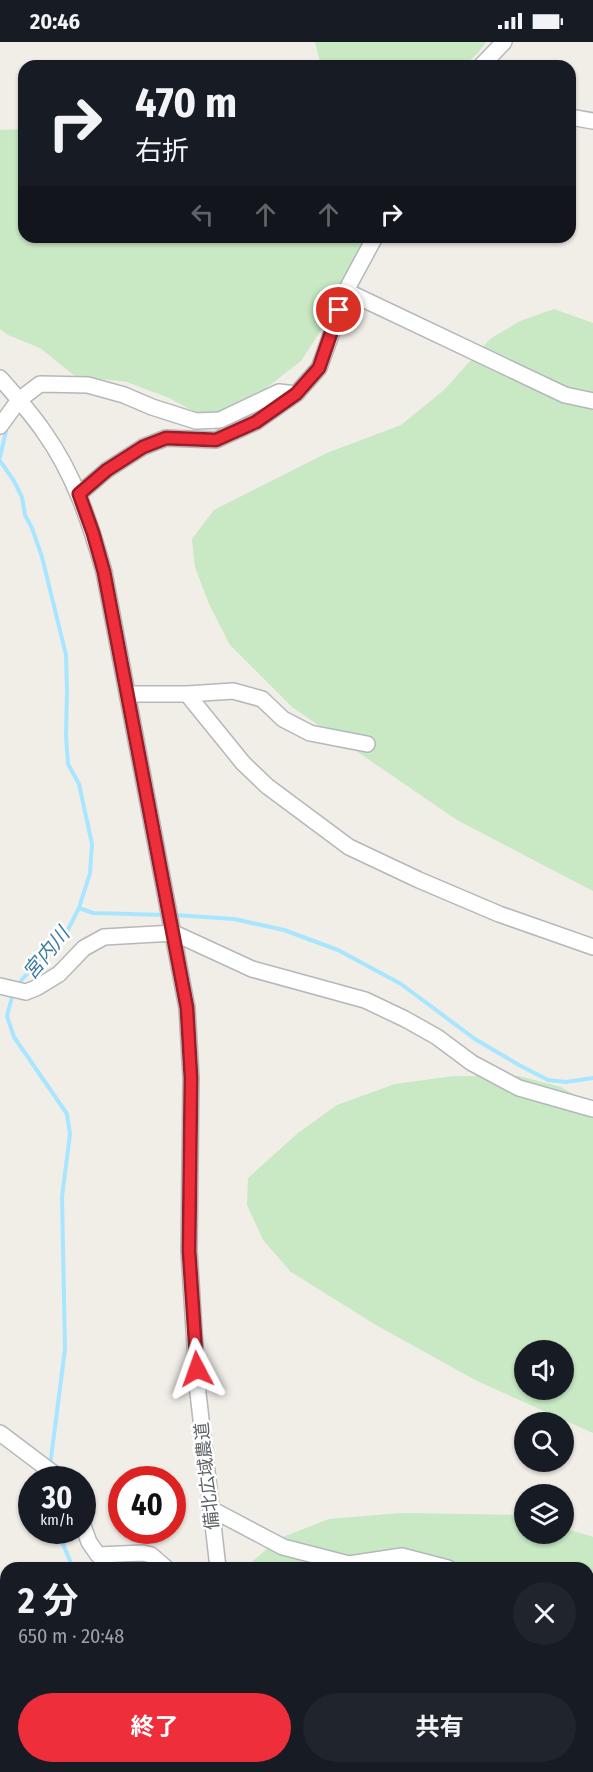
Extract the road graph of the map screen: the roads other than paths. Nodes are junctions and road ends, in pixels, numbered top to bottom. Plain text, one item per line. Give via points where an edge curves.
1 (504, 42) edge
2 (487, 60) edge
3 (576, 118) edge
4 (593, 121) edge
5 (372, 243) edge
6 (346, 291) junction
7 (0, 378) edge
8 (296, 394) junction
9 (20, 400) junction
10 (593, 401) edge
11 (0, 426) edge
12 (79, 494) junction
13 (127, 694) junction
14 (187, 694) junction
15 (367, 744) dead end
16 (174, 933) junction
17 (593, 947) edge
18 (0, 986) edge
19 (593, 1109) edge
20 (0, 1433) edge
21 (43, 1466) edge
22 (211, 1509) junction
23 (90, 1544) edge
24 (159, 1562) edge
25 (217, 1562) edge
26 (342, 1562) edge
27 (362, 1562) edge
28 (425, 1562) edge

1 - 2 street
3 - 4 street
5 - 6 street
6 - 8 street via 319,368
6 - 10 street via 566,395
7 - 9 street, 備北広域農道
8 - 9 street via 279,392 220,420 196,421 88,385 40,384
8 - 12 street via 256,422 216,440 166,438 143,447
9 - 11 street
9 - 12 street, 備北広域農道 via 44,432
12 - 13 street, 備北広域農道 via 104,572
13 - 14 street
13 - 16 street, 備北広域農道
14 - 15 street via 233,691 262,699 283,719 310,733
14 - 17 street via 220,737 267,786 349,847 499,914
16 - 18 street via 104,937 84,948 59,974 36,988 26,992
16 - 19 street via 252,969 365,1000 437,1037 472,1063 519,1088
16 - 22 street, 備北広域農道 via 187,1008 191,1078 189,1251 198,1393
20 - 21 street
22 - 25 street, 備北広域農道
22 - 26 street via 283,1547
23 - 24 street via 98,1555 143,1553
27 - 28 street via 402,1556

